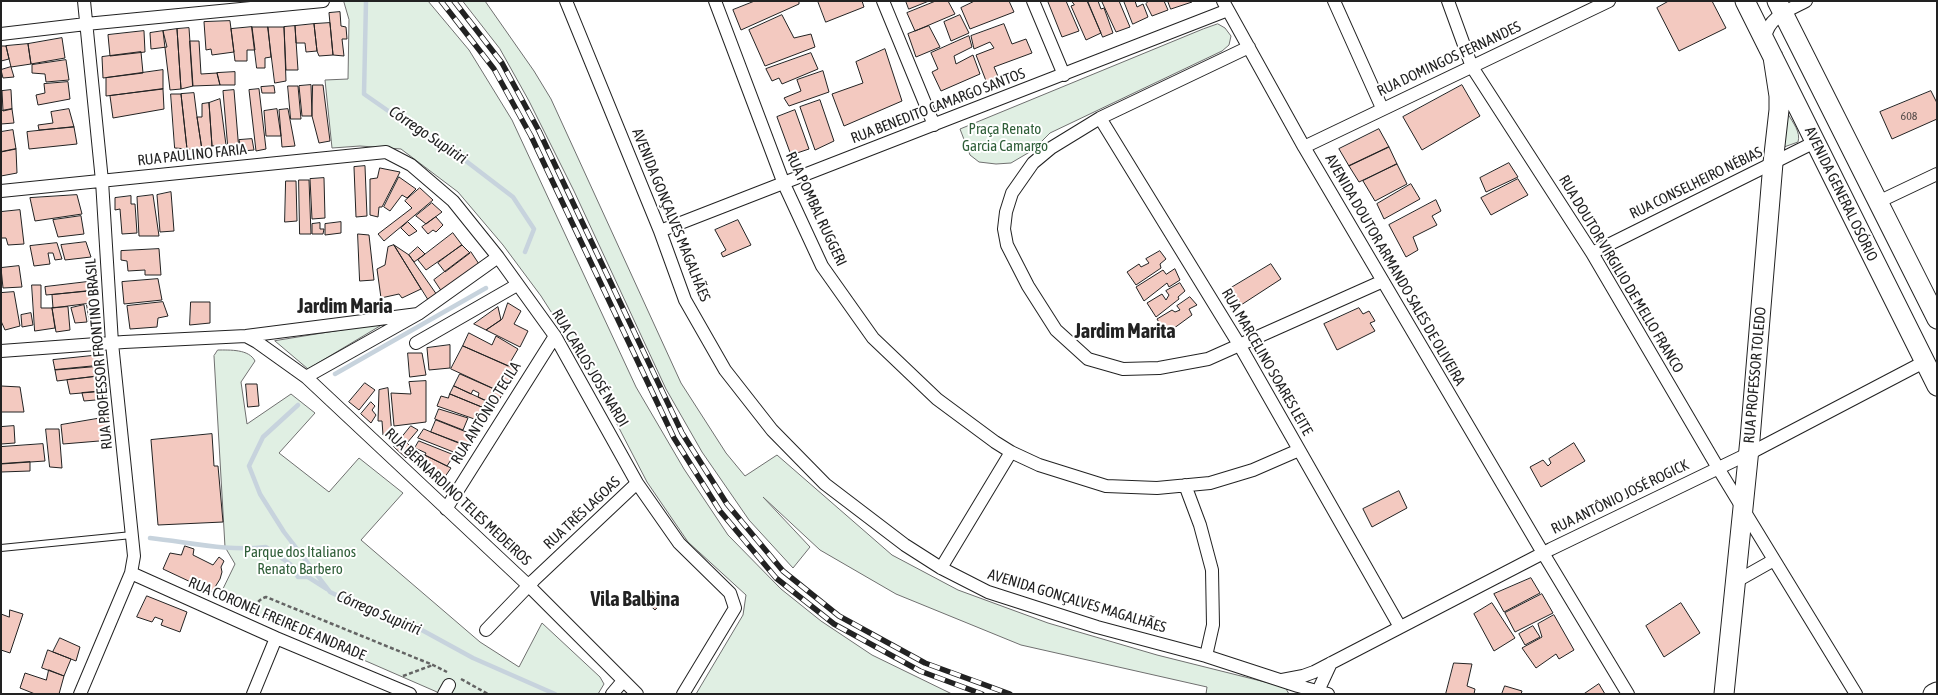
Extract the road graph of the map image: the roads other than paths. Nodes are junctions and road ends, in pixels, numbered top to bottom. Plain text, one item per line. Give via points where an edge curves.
1 (84, 1) edge
2 (323, 1) edge
3 (566, 1) edge
4 (715, 1) edge
5 (884, 1) edge
6 (1032, 1) edge
7 (1334, 1) edge
8 (1448, 1) edge
9 (1608, 1) edge
10 (1745, 1) edge
11 (1806, 1) edge
12 (1225, 5) edge
13 (1780, 7) edge
14 (86, 24) junction
15 (1, 34) edge
16 (1765, 38) junction
17 (1249, 47) junction
18 (1773, 57) junction
19 (1472, 66) junction
20 (1064, 75) junction
21 (1382, 108) junction
22 (1100, 118) junction
23 (934, 125) junction
24 (1815, 142) junction
25 (1304, 147) junction
26 (386, 152) joint
27 (1772, 163) junction
28 (1937, 174) edge
29 (102, 181) junction
30 (784, 184) junction
31 (1, 191) edge
32 (1878, 202) junction
33 (660, 232) junction
34 (1592, 253) junction
35 (498, 257) junction
36 (1383, 281) junction
37 (517, 285) junction
38 (418, 314) junction
39 (1937, 320) edge
40 (246, 336) junction
41 (555, 336) junction
42 (112, 343) junction
43 (416, 343) dead end
44 (1240, 346) junction
45 (1, 351) edge
46 (1924, 362) junction
47 (306, 377) junction
48 (1937, 386) edge
49 (1299, 450) junction
50 (1012, 452) junction
51 (1749, 454) junction
52 (1718, 468) junction
53 (637, 483) junction
54 (1185, 485) junction
55 (1742, 506) junction
56 (446, 509) junction
57 (132, 535) junction
58 (1, 548) edge
59 (1543, 553) junction
60 (1774, 560) junction
61 (941, 568) junction
62 (131, 573) junction
63 (1736, 582) junction
64 (529, 586) junction
65 (1400, 627) junction
66 (486, 630) dead end
67 (276, 638) junction
68 (1206, 656) junction
69 (1331, 663) junction
70 (1280, 680) junction
71 (623, 681) junction
72 (1937, 692) edge
73 (1323, 693) edge
74 (80, 694) edge
75 (253, 694) edge
76 (410, 694) edge
77 (612, 694) edge
78 (637, 694) edge
79 (683, 694) edge
80 (1628, 694) edge
81 (1724, 694) edge
82 (1856, 694) edge
83 (1933, 694) edge

1 - 14 street, RUA PROFESSOR FRONTINO BRASIL
2 - 14 street
3 - 33 street, AVENIDA GONÇALVES MAGALHÃES
4 - 30 street, RUA POMBAL RUGGERI
5 - 23 street
6 - 20 street
7 - 21 street
8 - 19 street, RUA DOUTOR VIRGILIO DE MELLO FRANCO
9 - 19 street, RUA DOMINGOS FERNANDES
10 - 16 main road, AVENIDA GENERAL OSÓRIO
11 - 13 street
12 - 17 street, AVENIDA DOUTOR ARMANDO SALES DE OLIVEIRA
12 - 20 street, RUA BENEDITO CAMARGO SANTOS
13 - 16 street
13 - 32 main road, AVENIDA GENERAL OSÓRIO
14 - 15 street
14 - 29 street, RUA PROFESSOR FRONTINO BRASIL
16 - 18 main road, AVENIDA GENERAL OSÓRIO
17 - 22 street
17 - 25 street, AVENIDA DOUTOR ARMANDO SALES DE OLIVEIRA
18 - 24 main road, AVENIDA GENERAL OSÓRIO
18 - 27 main road, RUA PROFESSOR TOLEDO via 1779,96
19 - 21 street, RUA DOMINGOS FERNANDES
19 - 34 street, RUA DOUTOR VIRGILIO DE MELLO FRANCO
20 - 23 street, RUA BENEDITO CAMARGO SANTOS
21 - 25 street, RUA DOMINGOS FERNANDES
22 - 44 street, RUA MARCELINO SOARES LEITE
22 - 44 street via 1051,148 1034,163 1012,193 1004,229 1007,244 1028,286 1056,330 1088,359 1123,369 1159,368 1208,359
23 - 30 street, RUA BENEDITO CAMARGO SANTOS
24 - 27 street, RUA CONSELHEIRO NÉBIAS
24 - 46 main road, AVENIDA GENERAL OSÓRIO
25 - 36 street, AVENIDA DOUTOR ARMANDO SALES DE OLIVEIRA
26 - 29 street, RUA PAULINO FARIA
26 - 35 street, RUA CARLOS JOSÉ NARDI via 411,166 453,201
27 - 34 street, RUA CONSELHEIRO NÉBIAS
27 - 51 main road, RUA PROFESSOR TOLEDO
28 - 32 street
29 - 31 street, RUA PAULINO FARIA
29 - 42 street, RUA PROFESSOR FRONTINO BRASIL
30 - 33 street, RUA BENEDITO CAMARGO SANTOS
30 - 50 street, RUA POMBAL RUGGERI via 822,266 872,338 937,399
32 - 39 main road, AVENIDA GENERAL OSÓRIO
33 - 61 street, AVENIDA GONÇALVES MAGALHÃES via 690,308 725,370 772,430 825,484
34 - 52 street, RUA DOUTOR VIRGILIO DE MELLO FRANCO
35 - 37 street, RUA CARLOS JOSÉ NARDI
35 - 38 street
36 - 44 street
36 - 59 street, AVENIDA DOUTOR ARMANDO SALES DE OLIVEIRA
37 - 41 street, RUA CARLOS JOSÉ NARDI
37 - 43 street
38 - 40 street
38 - 47 street
40 - 42 street
40 - 47 street, RUA BERNARDINO TELES MEDEIROS
41 - 53 street, RUA CARLOS JOSÉ NARDI
41 - 56 street, RUA ANTÔNIO TECILA
42 - 45 street
42 - 57 street, RUA PROFESSOR FRONTINO BRASIL
44 - 49 street, RUA MARCELINO SOARES LEITE
46 - 48 main road, AVENIDA GENERAL OSÓRIO
46 - 51 street, RUA ANTÔNIO JOSÉ ROGICK
47 - 56 street, RUA BERNARDINO TELES MEDEIROS
49 - 54 street, RUA POMBAL RUGGERI via 1253,470 1210,483
49 - 65 street, RUA MARCELINO SOARES LEITE
50 - 54 street, RUA POMBAL RUGGERI via 1039,465 1106,486 1157,488
50 - 61 street
51 - 52 street, RUA ANTÔNIO JOSÉ ROGICK
51 - 55 main road, RUA PROFESSOR TOLEDO
52 - 55 street, RUA DOUTOR VIRGILIO DE MELLO FRANCO
52 - 59 street, RUA ANTÔNIO JOSÉ ROGICK
53 - 64 street, RUA TRÊS LAGOAS
53 - 79 street, RUA CARLOS JOSÉ NARDI via 679,542 730,593 735,608
54 - 68 street via 1212,570 1214,626
55 - 60 street, RUA DOUTOR VIRGILIO DE MELLO FRANCO
55 - 63 main road, RUA PROFESSOR TOLEDO
56 - 64 street, RUA BERNARDINO TELES MEDEIROS
57 - 58 lane
57 - 62 street, RUA PROFESSOR FRONTINO BRASIL via 134,556
59 - 65 street, RUA ANTÔNIO JOSÉ ROGICK
59 - 80 street, AVENIDA DOUTOR ARMANDO SALES DE OLIVEIRA
60 - 63 street
60 - 82 street, RUA DOUTOR VIRGILIO DE MELLO FRANCO
61 - 68 street, AVENIDA GONÇALVES MAGALHÃES via 988,592
62 - 67 street, RUA CORONEL FREIRE DE ANDRADE
62 - 74 street, RUA PROFESSOR FRONTINO BRASIL
63 - 81 main road, RUA PROFESSOR TOLEDO
64 - 66 street, RUA TRÊS LAGOAS
64 - 71 street, RUA BERNARDINO TELES MEDEIROS
65 - 69 street, RUA ANTÔNIO JOSÉ ROGICK
67 - 75 street
67 - 76 street, RUA CORONEL FREIRE DE ANDRADE
68 - 70 street, AVENIDA GONÇALVES MAGALHÃES
69 - 70 street, RUA ANTÔNIO JOSÉ ROGICK via 1303,676
69 - 73 street
70 - 73 street, AVENIDA GONÇALVES MAGALHÃES
71 - 77 street
71 - 78 street, RUA BERNARDINO TELES MEDEIROS
72 - 83 main road

